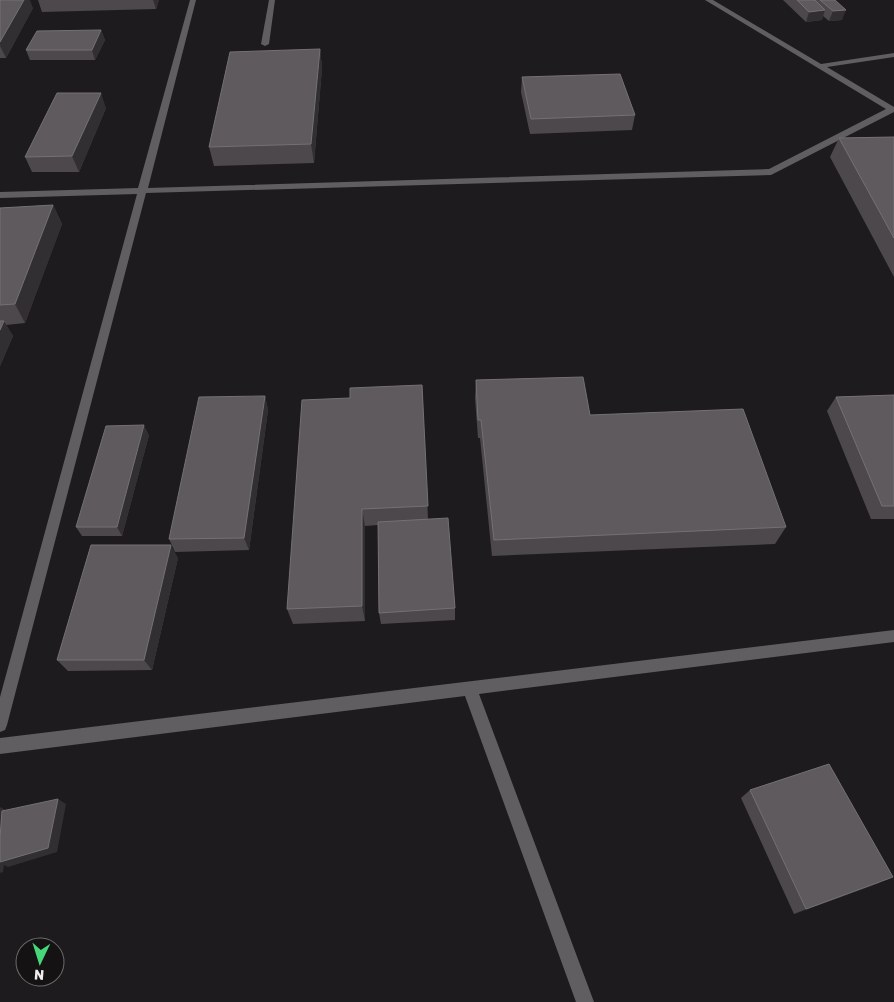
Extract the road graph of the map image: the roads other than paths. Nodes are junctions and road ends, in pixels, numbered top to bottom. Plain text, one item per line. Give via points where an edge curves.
1 (193, 0) edge
2 (272, 0) edge
3 (708, 0) edge
4 (265, 44) dead end
5 (894, 55) edge
6 (820, 66) junction
7 (893, 109) edge
8 (142, 191) junction
9 (0, 195) edge
10 (894, 636) edge
11 (470, 688) junction
12 (0, 725) edge
13 (0, 746) edge
14 (585, 1002) edge

1 - 8 street
2 - 4 street
3 - 6 street
5 - 6 street
6 - 7 street
7 - 8 street via 771,172
8 - 9 street
8 - 12 street
10 - 11 street
11 - 13 street
11 - 14 street

